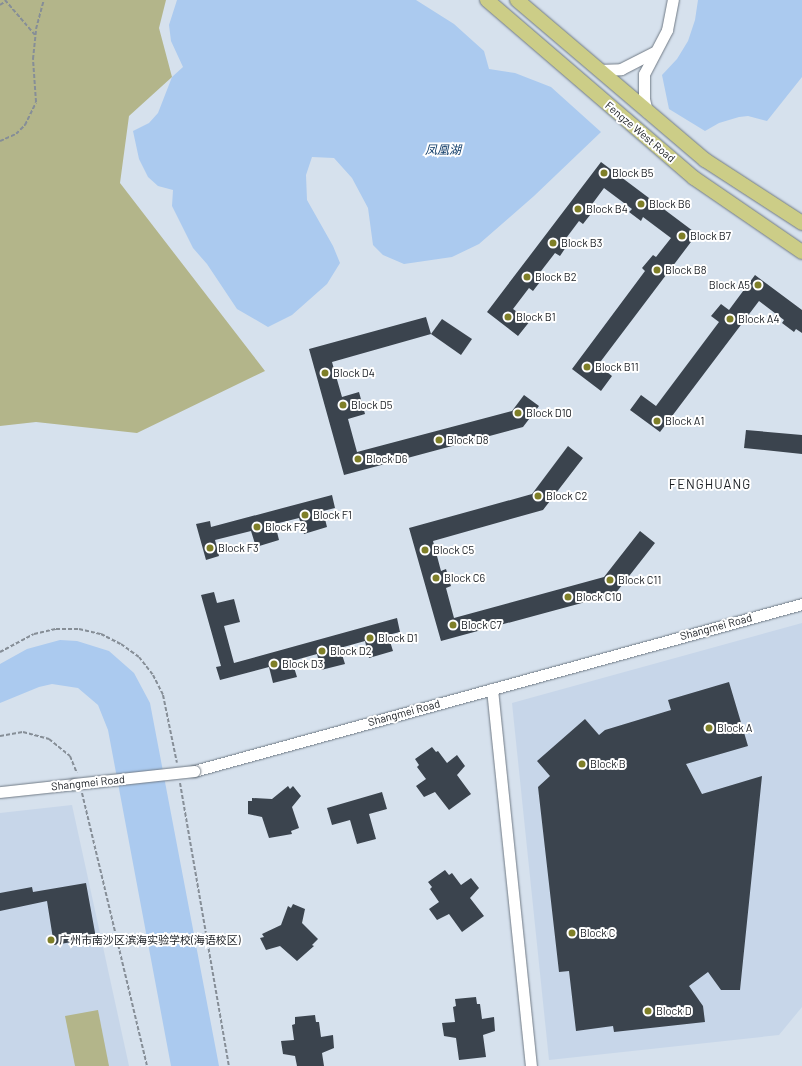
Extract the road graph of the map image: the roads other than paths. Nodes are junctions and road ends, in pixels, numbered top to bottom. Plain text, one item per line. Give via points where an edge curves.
1 (487, 0) edge
2 (517, 0) edge
3 (673, 0) edge
4 (657, 51) junction
5 (598, 70) junction
6 (648, 112) junction
7 (802, 223) edge
8 (802, 252) edge
9 (802, 604) edge
10 (492, 689) junction
11 (0, 792) edge
12 (531, 1066) edge

1 - 8 main road, Fengze West Road via 694,178
2 - 5 main road, Fengze West Road
3 - 4 street via 667,30
4 - 5 street via 621,69
4 - 6 street via 649,62 644,80 644,100
5 - 6 main road, Fengze West Road
6 - 7 main road, Fengze West Road via 705,160
9 - 10 street, Shangmei Road
10 - 11 street, Shangmei Road, bridge via 194,771
10 - 12 street

